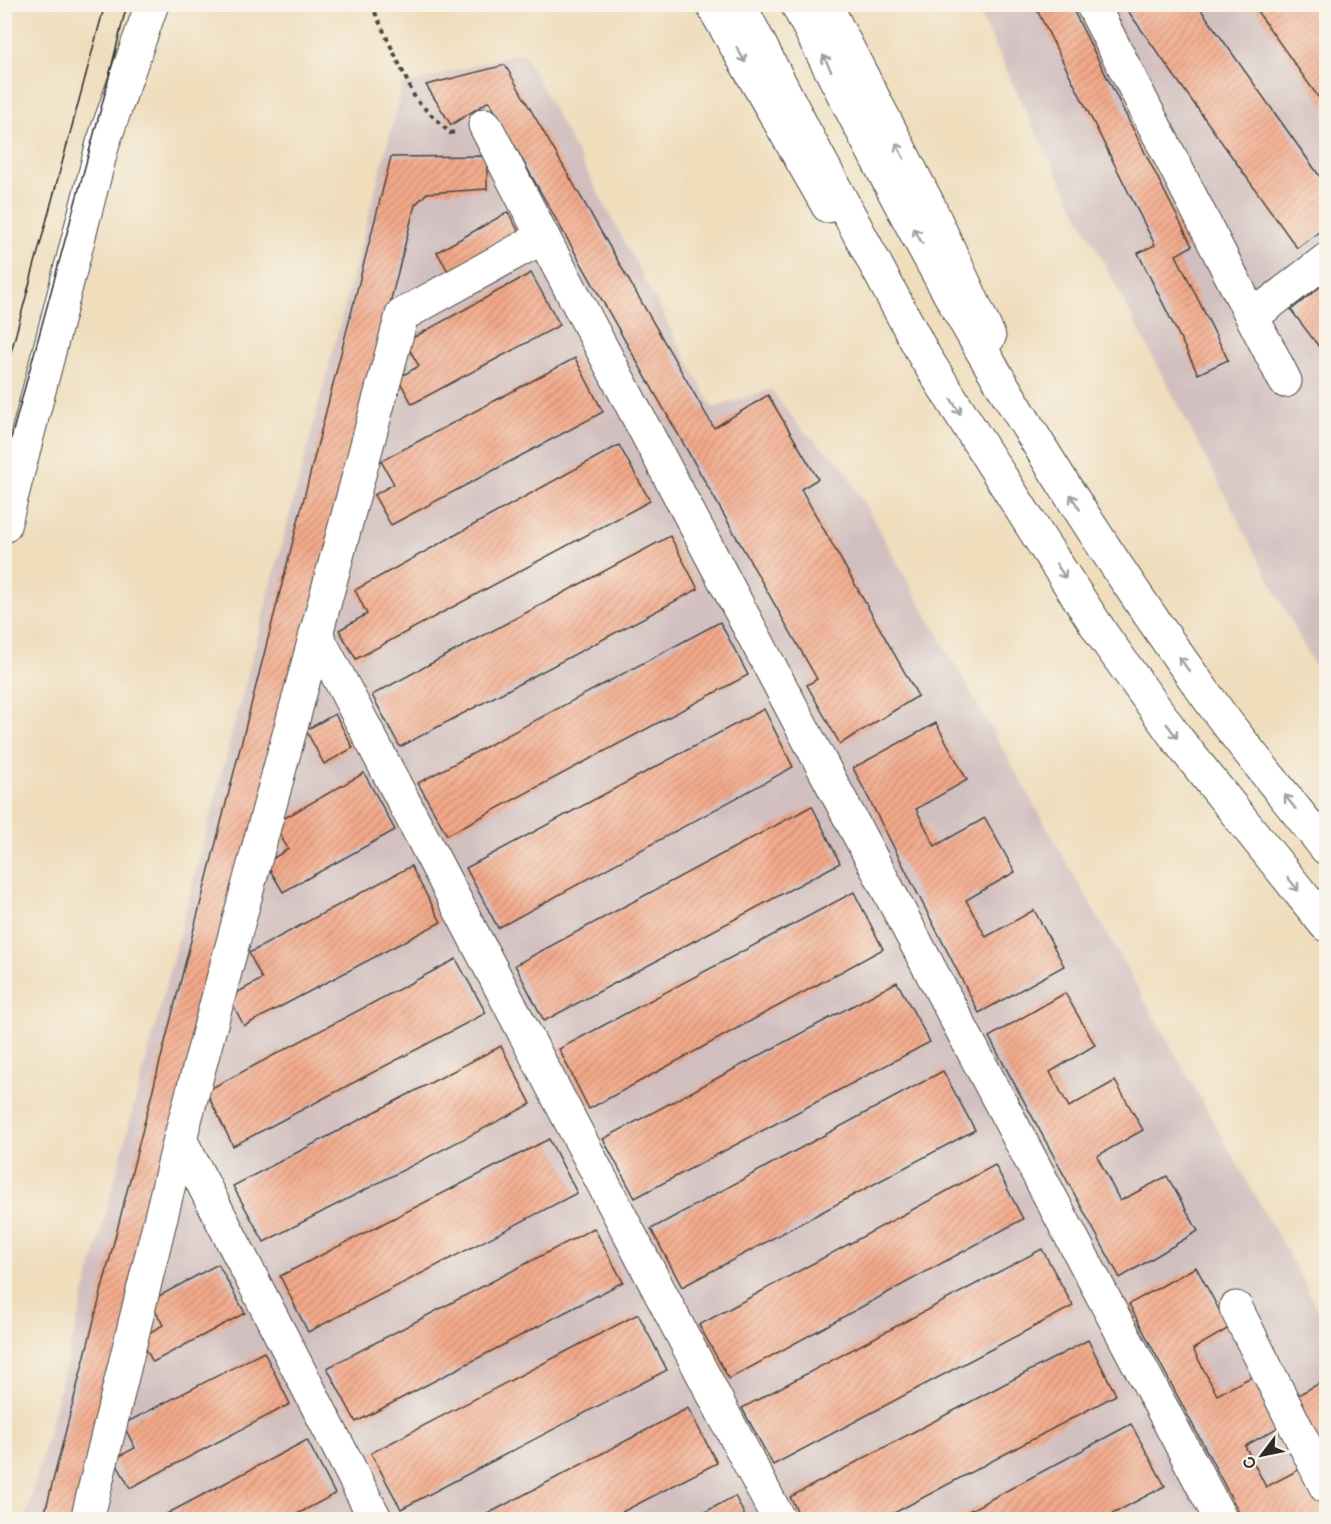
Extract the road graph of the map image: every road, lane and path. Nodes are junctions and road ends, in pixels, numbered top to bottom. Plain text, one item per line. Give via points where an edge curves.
1 (153, 4) edge
2 (371, 4) edge
3 (712, 4) edge
4 (739, 4) edge
5 (797, 4) edge
6 (825, 4) edge
7 (1092, 4) edge
8 (485, 124) joint
9 (543, 237) junction
10 (1326, 260) edge
11 (1252, 317) junction
12 (925, 357) junction
13 (1285, 381) dead end
14 (1031, 432) junction
15 (4, 526) edge
16 (316, 634) junction
17 (1326, 848) edge
18 (1326, 926) edge
19 (180, 1139) junction
20 (1236, 1308) dead end
21 (1326, 1487) edge
22 (87, 1520) edge
23 (376, 1520) edge
24 (779, 1520) edge
25 (1221, 1520) edge

1 - 15 main road via 103,143
2 - 8 path via 416,100 450,133
3 -> 12 main road via 818,191
4 - 12 main road
14 -> 5 main road via 910,223
14 -> 6 main road via 928,204
7 - 11 main road
8 - 9 main road
9 - 16 main road via 402,315
9 - 25 main road
10 - 11 main road
11 - 13 main road
12 -> 18 main road via 1104,637 1185,749
17 -> 14 main road via 1151,618
16 - 19 main road
16 - 24 main road
19 - 22 main road
19 - 23 main road
20 - 21 main road

